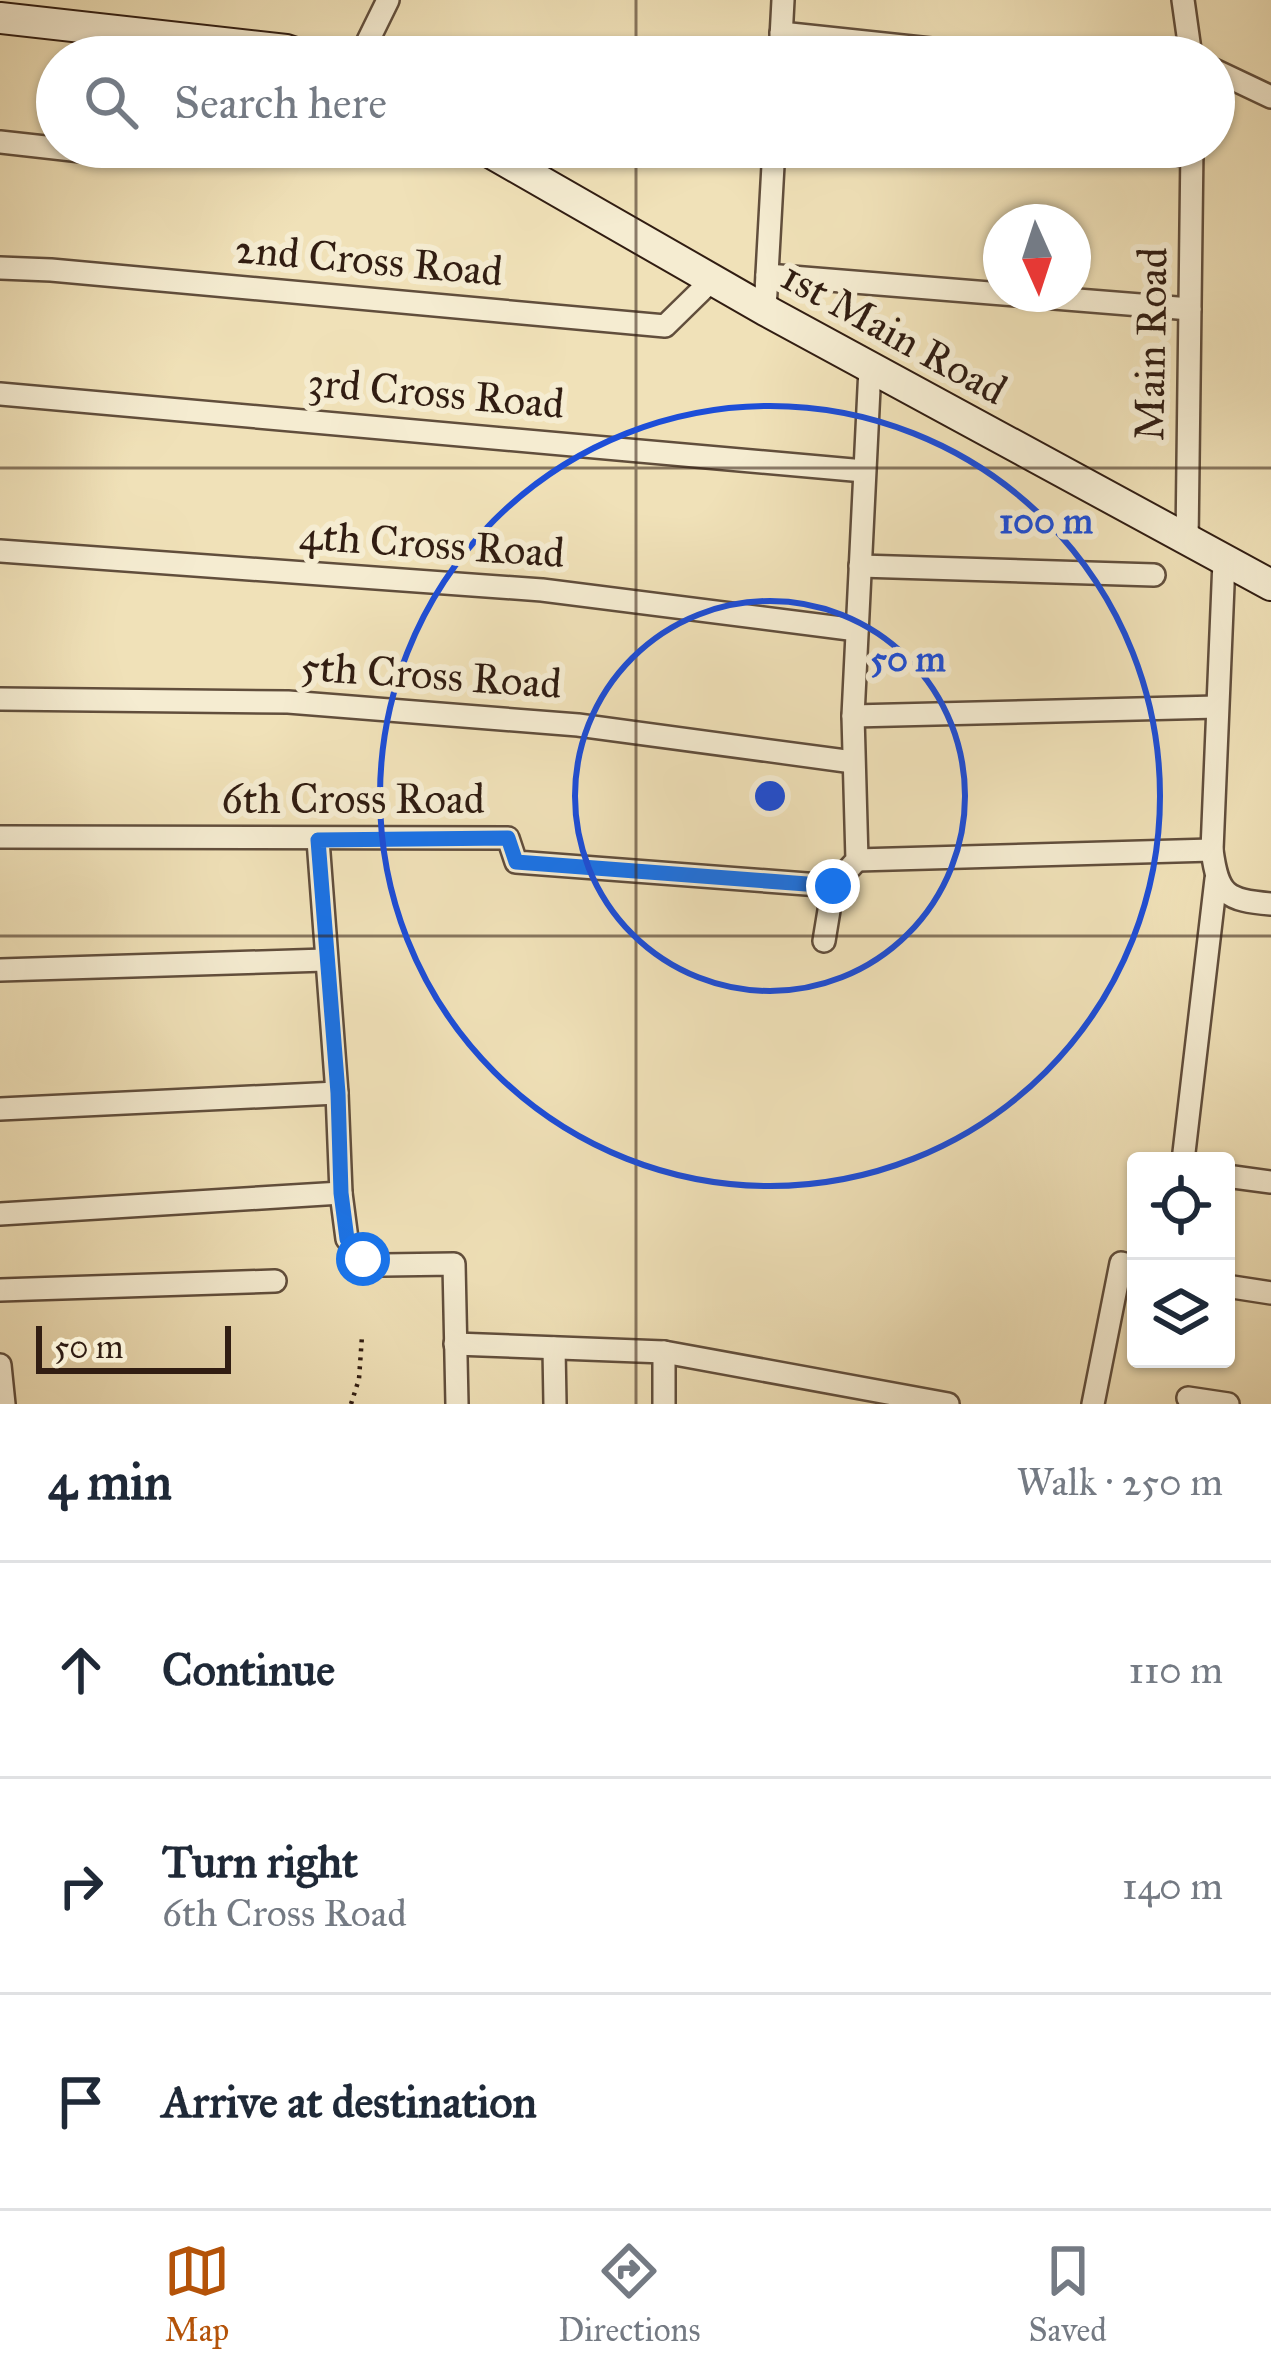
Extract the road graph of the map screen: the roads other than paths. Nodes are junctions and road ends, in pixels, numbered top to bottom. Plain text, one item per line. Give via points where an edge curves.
1 (388, 0) edge
2 (783, 0) edge
3 (1180, 0) edge
4 (0, 18) edge
5 (782, 33) junction
6 (161, 36) edge
7 (370, 36) edge
8 (782, 36) edge
9 (810, 36) edge
10 (1187, 36) edge
11 (1235, 80) edge
12 (1271, 97) edge
13 (0, 142) edge
14 (36, 146) edge
15 (517, 168) edge
16 (773, 168) edge
17 (1192, 168) edge
18 (0, 268) edge
19 (766, 275) junction
20 (712, 280) junction
21 (1190, 309) junction
22 (764, 310) junction
23 (870, 368) junction
24 (0, 394) edge
25 (864, 471) junction
26 (1187, 542) junction
27 (0, 551) edge
28 (1224, 561) junction
29 (860, 566) junction
30 (1154, 575) dead end
31 (1271, 585) edge
32 (856, 630) junction
33 (0, 700) edge
34 (1217, 707) junction
35 (853, 716) junction
36 (853, 762) junction
37 (0, 837) edge
38 (318, 840) junction
39 (1213, 850) junction
40 (857, 860) junction
41 (1216, 879) junction
42 (833, 886) junction
43 (1271, 904) edge
44 (824, 941) dead end
45 (326, 961) junction
46 (0, 970) edge
47 (338, 1093) junction
48 (0, 1109) edge
49 (1184, 1152) edge
50 (1235, 1177) edge
51 (1271, 1182) edge
52 (341, 1193) junction
53 (0, 1214) edge
54 (1127, 1265) edge
55 (275, 1281) dead end
56 (1235, 1287) edge
57 (0, 1290) edge
58 (1271, 1293) edge
59 (455, 1344) junction
60 (554, 1348) junction
61 (664, 1352) junction
62 (0, 1365) edge
63 (1188, 1398) dead end
64 (4, 1404) edge
65 (457, 1404) edge
66 (555, 1404) edge
67 (664, 1404) edge
68 (948, 1404) edge
69 (1093, 1404) edge
70 (1228, 1404) edge

1 - 7 street
2 - 5 street
3 - 10 street
4 - 6 street
5 - 8 street
5 - 9 street
11 - 12 street
13 - 14 street
15 - 20 street, 1st Main Road
16 - 19 street
17 - 21 street, Main Road
18 - 20 street, 2nd Cross Road via 665,326
19 - 21 street
19 - 22 street
20 - 22 street, 1st Main Road
21 - 26 street, Main Road
22 - 23 street, 1st Main Road
23 - 25 street
23 - 26 street, 1st Main Road
24 - 25 street, 3rd Cross Road
25 - 29 street
26 - 28 street, 1st Main Road
27 - 32 street, 4th Cross Road via 542,590
28 - 31 street, 1st Main Road
28 - 34 street
29 - 30 street
29 - 32 street
32 - 35 street
33 - 36 street, 5th Cross Road via 288,702 578,725
34 - 35 street
34 - 39 street
35 - 36 street
36 - 40 street
37 - 38 street, 6th Cross Road
38 - 42 street, 6th Cross Road via 508,838 516,862
38 - 45 street
39 - 40 street
39 - 41 street
40 - 42 street
41 - 43 street via 1240,899
41 - 49 street
42 - 44 street
45 - 46 street
45 - 47 street
47 - 48 street
47 - 52 street
50 - 51 street
52 - 53 street
52 - 59 street via 347,1239 363,1259 454,1264
54 - 69 street via 1121,1263
55 - 57 street
56 - 58 street
59 - 60 street
59 - 65 street
60 - 61 street
60 - 66 street
61 - 67 street
61 - 68 street
62 - 64 street
63 - 70 street

